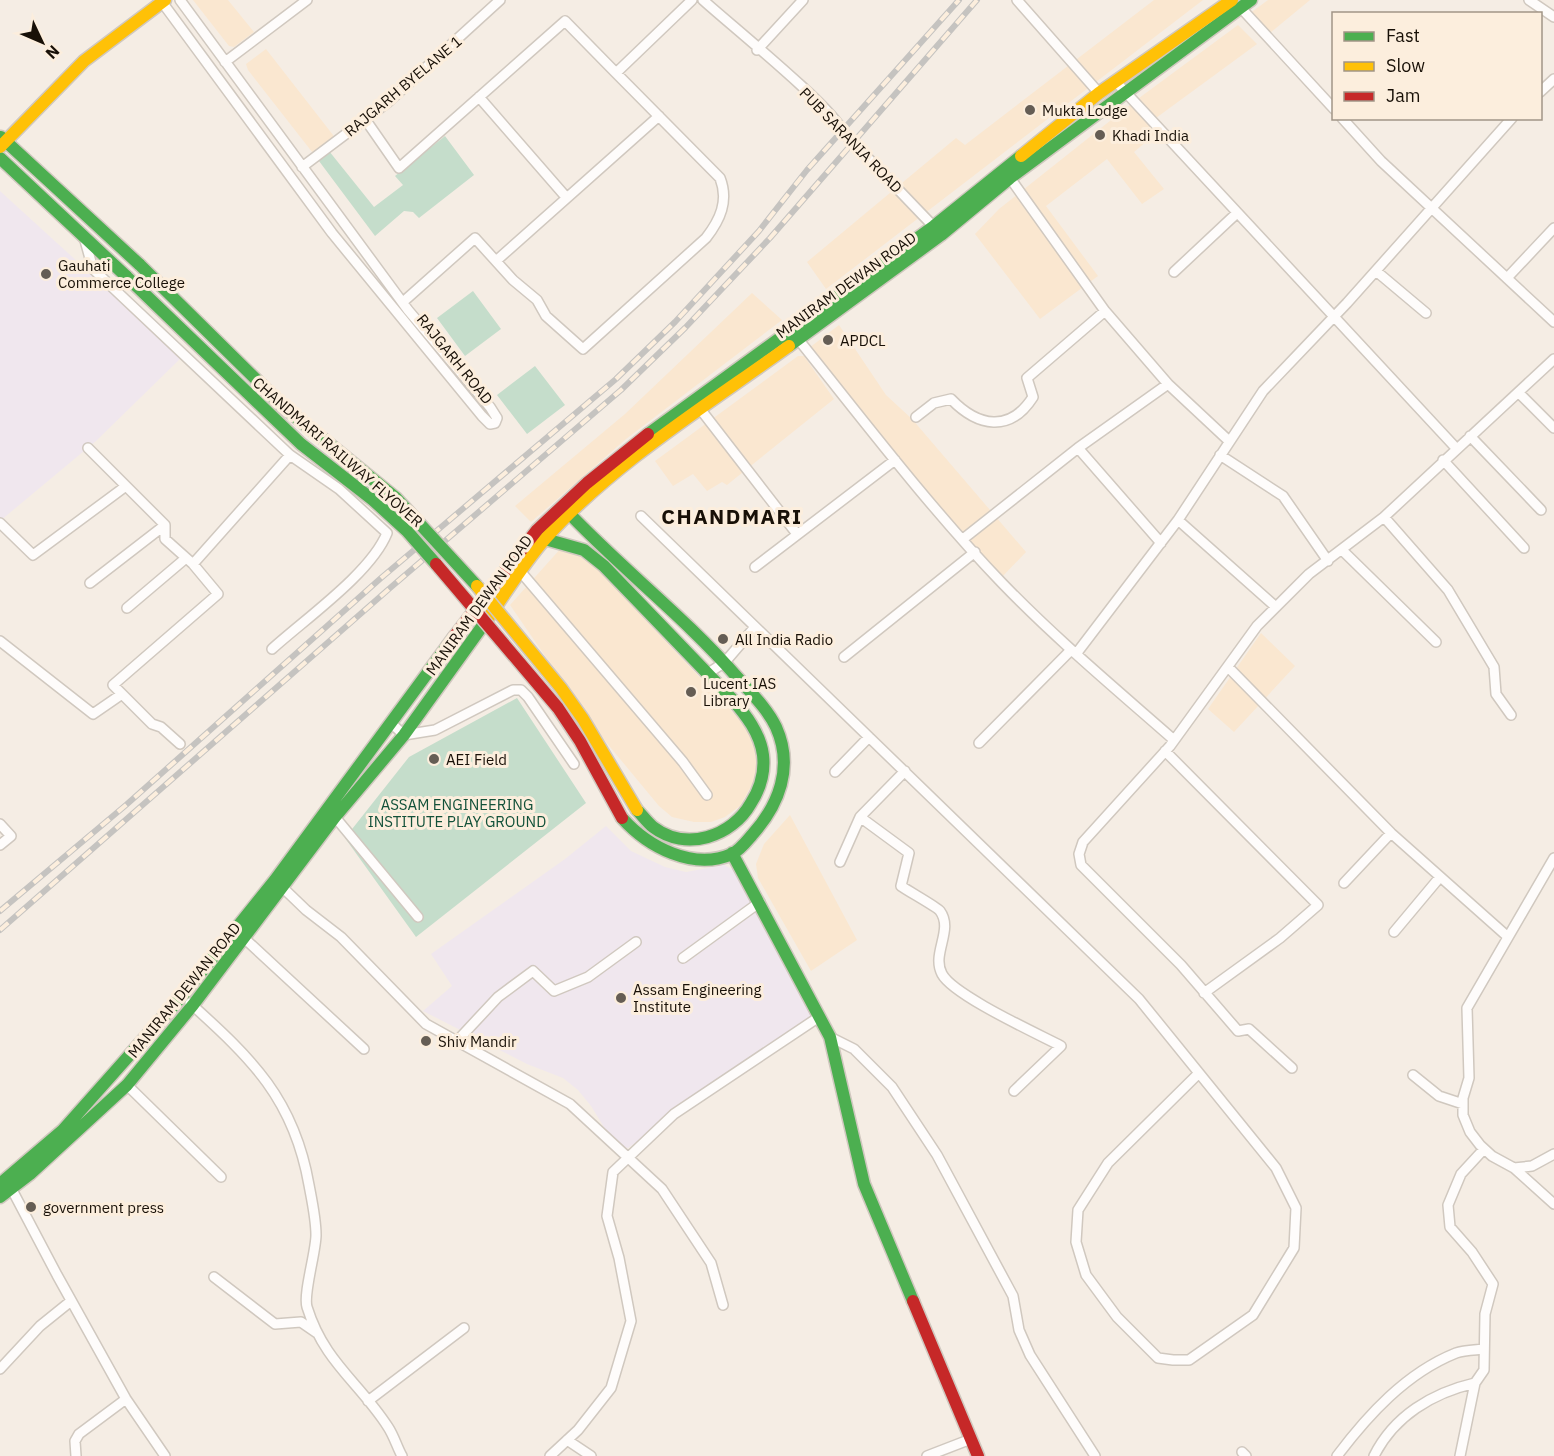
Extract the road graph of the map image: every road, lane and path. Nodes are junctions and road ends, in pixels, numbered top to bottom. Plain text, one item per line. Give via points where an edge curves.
1 (180, 0) edge
2 (307, 0) edge
3 (500, 0) edge
4 (692, 0) edge
5 (703, 0) edge
6 (803, 0) edge
7 (1017, 0) edge
8 (1529, 0) edge
9 (162, 1) edge
10 (1241, 2) edge
11 (1554, 17) edge
12 (757, 50) junction
13 (225, 63) junction
14 (616, 73) junction
15 (1554, 79) edge
16 (1120, 87) junction
17 (1542, 90) edge
18 (1099, 93) junction
19 (479, 97) junction
20 (1332, 107) edge
21 (659, 116) junction
22 (365, 120) junction
23 (1344, 120) edge
24 (1510, 120) edge
25 (2, 142) edge
26 (0, 158) edge
27 (302, 167) junction
28 (1010, 178) junction
29 (566, 197) junction
30 (67, 198) junction
31 (1432, 207) junction
32 (57, 210) junction
33 (1237, 213) junction
34 (1554, 228) edge
35 (938, 230) junction
36 (83, 235) junction
37 (496, 261) junction
38 (1376, 271) junction
39 (1174, 272) dead end
40 (1507, 278) junction
41 (403, 302) junction
42 (1105, 311) junction
43 (1426, 313) dead end
44 (1335, 316) junction
45 (1554, 322) edge
46 (798, 339) junction
47 (1554, 359) edge
48 (1168, 384) junction
49 (1520, 393) junction
50 (701, 410) junction
51 (916, 417) dead end
52 (1554, 428) edge
53 (1470, 436) junction
54 (1229, 441) junction
55 (88, 448) dead end
56 (1078, 448) junction
57 (1456, 448) junction
58 (290, 455) junction
59 (1220, 455) junction
60 (895, 460) junction
61 (1443, 460) junction
62 (126, 486) junction
63 (1541, 510) dead end
64 (567, 511) junction
65 (641, 516) dead end
66 (1384, 517) junction
67 (1178, 520) junction
68 (0, 523) edge
69 (165, 525) junction
70 (541, 534) junction
71 (797, 534) junction
72 (963, 539) junction
73 (1161, 543) junction
74 (1524, 548) dead end
75 (1342, 550) junction
76 (975, 552) junction
77 (190, 561) junction
78 (1328, 561) junction
79 (755, 567) dead end
80 (520, 570) junction
81 (90, 583) dead end
82 (1276, 607) junction
83 (128, 608) dead end
84 (755, 627) junction
85 (0, 641) edge
86 (1436, 642) dead end
87 (272, 649) dead end
88 (1073, 652) junction
89 (844, 657) dead end
90 (725, 662) junction
91 (1228, 666) junction
92 (707, 674) junction
93 (122, 694) junction
94 (1511, 716) dead end
95 (392, 724) junction
96 (404, 735) junction
97 (869, 737) junction
98 (1174, 740) junction
99 (979, 743) dead end
100 (180, 744) dead end
101 (1166, 751) junction
102 (574, 764) dead end
103 (904, 771) junction
104 (835, 772) dead end
105 (707, 795) dead end
106 (335, 817) junction
107 (860, 817) junction
108 (0, 824) edge
109 (1391, 833) junction
110 (0, 845) edge
111 (732, 854) junction
112 (1554, 858) edge
113 (840, 862) dead end
114 (1546, 871) junction
115 (1440, 877) junction
116 (1554, 880) edge
117 (1344, 883) dead end
118 (279, 884) junction
119 (760, 902) junction
120 (418, 917) dead end
121 (1394, 932) dead end
122 (1508, 937) junction
123 (244, 938) junction
124 (636, 942) dead end
125 (682, 958) dead end
126 (1204, 993) junction
127 (182, 996) junction
128 (193, 1005) junction
129 (819, 1017) junction
130 (830, 1037) junction
131 (457, 1041) junction
132 (364, 1049) dead end
133 (1292, 1068) dead end
134 (1199, 1073) junction
135 (1413, 1075) dead end
136 (127, 1085) junction
137 (1014, 1091) dead end
138 (1463, 1104) junction
139 (1484, 1149) junction
140 (1554, 1154) edge
141 (627, 1158) junction
142 (1514, 1168) junction
143 (221, 1177) dead end
144 (6, 1184) edge
145 (0, 1197) edge
146 (1554, 1204) edge
147 (214, 1277) dead end
148 (71, 1301) junction
149 (723, 1305) dead end
150 (464, 1328) dead end
151 (317, 1333) junction
152 (1484, 1349) junction
153 (0, 1369) edge
154 (1475, 1383) junction
155 (126, 1398) junction
156 (368, 1401) junction
157 (970, 1439) junction
158 (567, 1440) junction
159 (76, 1456) edge
160 (165, 1456) edge
161 (402, 1456) edge
162 (550, 1456) edge
163 (591, 1456) edge
164 (927, 1456) edge
165 (978, 1456) edge
166 (1095, 1456) edge
167 (1337, 1456) edge
168 (1374, 1456) edge
169 (1460, 1456) edge

1 - 13 street, RAJGARH ROAD
2 - 13 street
3 - 22 street, RAJGARH BYELANE 1
4 - 14 street
5 - 12 street, PUB SARANIA ROAD
6 - 12 street
7 - 18 street
8 - 11 street
9 - 25 main road via 84,61
9 - 41 street, RAJGARH ROAD via 332,233 482,416 490,424 495,423 497,418 490,407
10 - 16 main road, MANIRAM DEWAN ROAD
10 - 20 street
12 - 35 street, PUB SARANIA ROAD via 822,105
13 - 27 street, RAJGARH ROAD
14 - 19 street via 565,21
14 - 21 street
15 - 17 street
16 - 18 main road, MANIRAM DEWAN ROAD
16 - 28 main road, MANIRAM DEWAN ROAD
16 - 33 street
18 - 35 main road, MANIRAM DEWAN ROAD
19 - 22 street via 399,168
19 - 29 street
21 - 29 street
21 - 37 street via 720,178 725,190 724,203 706,238 583,349 560,331 537,300
22 - 27 street, RAJGARH BYELANE 1
23 - 31 street via 1381,161
24 - 31 street
25 - 30 main road, CHANDMARI RAILWAY FLYOVER
26 - 32 main road, CHANDMARI RAILWAY FLYOVER
27 - 41 street, RAJGARH ROAD
28 - 35 main road, MANIRAM DEWAN ROAD
28 - 42 street
29 - 37 street
30 - 32 main road
30 - 92 main road, CHANDMARI RAILWAY FLYOVER, bridge via 286,410 396,498 459,564 566,695 637,810 652,826 685,838 717,836 728,829 751,804 762,775 760,744 747,719
31 - 38 street
31 - 40 street
32 - 36 main road, CHANDMARI RAILWAY FLYOVER
33 - 39 street
33 - 44 street
34 - 40 street
35 - 46 main road, MANIRAM DEWAN ROAD
35 - 64 main road, MANIRAM DEWAN ROAD via 634,444 587,483
36 - 58 street via 93,269
36 - 111 main road, CHANDMARI RAILWAY FLYOVER, bridge via 301,444 374,500 407,531 558,708 632,831 676,855
37 - 41 street via 475,238
38 - 43 street
38 - 44 street
40 - 45 street
42 - 48 street
42 - 51 street via 1027,378 1033,397 1024,412 1004,421 983,422 964,413 951,399 934,403
44 - 54 street via 1263,391
44 - 57 street
46 - 50 main road, MANIRAM DEWAN ROAD
46 - 60 street
47 - 49 street
48 - 54 street
48 - 56 street
49 - 52 street
49 - 53 street
50 - 64 main road, MANIRAM DEWAN ROAD
50 - 71 street
53 - 57 street
53 - 63 street
54 - 59 street
55 - 62 street
56 - 72 street
56 - 73 street
57 - 61 street
58 - 77 street
58 - 87 street via 339,489 387,534 381,549
59 - 67 street
59 - 78 street via 1282,496
60 - 71 street
60 - 72 street
61 - 66 street
61 - 74 street
62 - 68 street via 33,555
62 - 69 street
64 - 70 main road, MANIRAM DEWAN ROAD
64 - 90 main road
65 - 84 street
66 - 75 street
66 - 94 street via 1448,590 1494,667 1496,694
67 - 73 street
67 - 82 street
69 - 77 street via 165,539
69 - 81 street
70 - 80 main road, MANIRAM DEWAN ROAD
70 - 92 main road, CHANDMARI RAILWAY FLYOVER via 584,550 604,566
70 - 95 main road, MANIRAM DEWAN ROAD via 461,627
71 - 79 street
72 - 76 street
73 - 88 street
75 - 78 street
75 - 86 street
76 - 88 street
76 - 89 street
77 - 83 street
77 - 93 street via 218,594 113,686
78 - 82 street
80 - 96 main road, MANIRAM DEWAN ROAD
80 - 105 street
82 - 91 street
84 - 90 street
84 - 97 street
85 - 93 street via 93,714
88 - 98 street
88 - 99 street
90 - 92 street
90 - 111 main road via 777,727 784,755 781,795 772,813
91 - 98 street
91 - 109 street
93 - 100 street via 152,724
95 - 96 street
95 - 118 main road, MANIRAM DEWAN ROAD
96 - 102 street via 435,730 513,690 521,690
96 - 106 main road, MANIRAM DEWAN ROAD
97 - 103 street
97 - 104 street
98 - 101 street
101 - 126 street via 1083,842 1078,854 1081,865
101 - 126 street via 1318,905
103 - 107 street
103 - 134 street via 1139,999
106 - 118 main road, MANIRAM DEWAN ROAD
106 - 120 street
107 - 113 street
107 - 137 street via 909,852 901,886 940,910 945,926 938,960 942,975 959,992 1061,1046
108 - 110 street via 11,836
109 - 115 street
109 - 117 street
111 - 119 main road
112 - 114 street
114 - 116 street
114 - 122 street
115 - 121 street
115 - 122 street
118 - 123 main road, MANIRAM DEWAN ROAD
118 - 127 main road, MANIRAM DEWAN ROAD
118 - 131 street via 341,937 426,1024
119 - 125 street
119 - 129 main road
122 - 138 street via 1467,1008 1469,1078
123 - 128 main road, MANIRAM DEWAN ROAD
123 - 132 street
124 - 131 street via 588,977 554,991 533,971 498,997
126 - 133 street via 1228,1023 1238,1031 1249,1029
127 - 128 street
127 - 144 main road, MANIRAM DEWAN ROAD via 63,1130
128 - 136 main road, MANIRAM DEWAN ROAD
128 - 151 street via 264,1077 291,1118 305,1162 313,1207 316,1235 306,1304
129 - 130 main road
129 - 141 street via 674,1114
130 - 157 main road via 864,1184
130 - 166 street via 854,1049 892,1087 937,1155 1013,1296 1019,1330 1030,1355
131 - 141 street via 570,1104
134 - 134 street via 1276,1168 1296,1208 1294,1248 1253,1315 1189,1360 1173,1360 1158,1358 1117,1317 1086,1275 1076,1242 1078,1210 1108,1163
135 - 138 street via 1439,1096
136 - 143 street
136 - 144 main road, MANIRAM DEWAN ROAD
138 - 139 street via 1470,1132
139 - 142 street
139 - 152 street via 1461,1174 1448,1205 1450,1227 1493,1284 1485,1314
140 - 142 street via 1532,1166
141 - 149 street via 662,1189 711,1263
141 - 158 street via 614,1172 607,1216 631,1321 611,1388
142 - 146 street
144 - 145 main road, MANIRAM DEWAN ROAD
144 - 148 street
147 - 151 street via 275,1324 301,1322
148 - 153 street via 40,1326
148 - 155 street
150 - 156 street
151 - 156 street via 340,1370
152 - 154 street via 1484,1370
152 - 167 street via 1458,1352 1418,1374 1382,1403
154 - 168 street via 1453,1388 1415,1407 1383,1437
154 - 169 street
155 - 159 street via 79,1434 75,1441
155 - 160 street
156 - 161 street via 389,1428
157 - 164 street
157 - 165 main road
158 - 162 street
158 - 163 street

